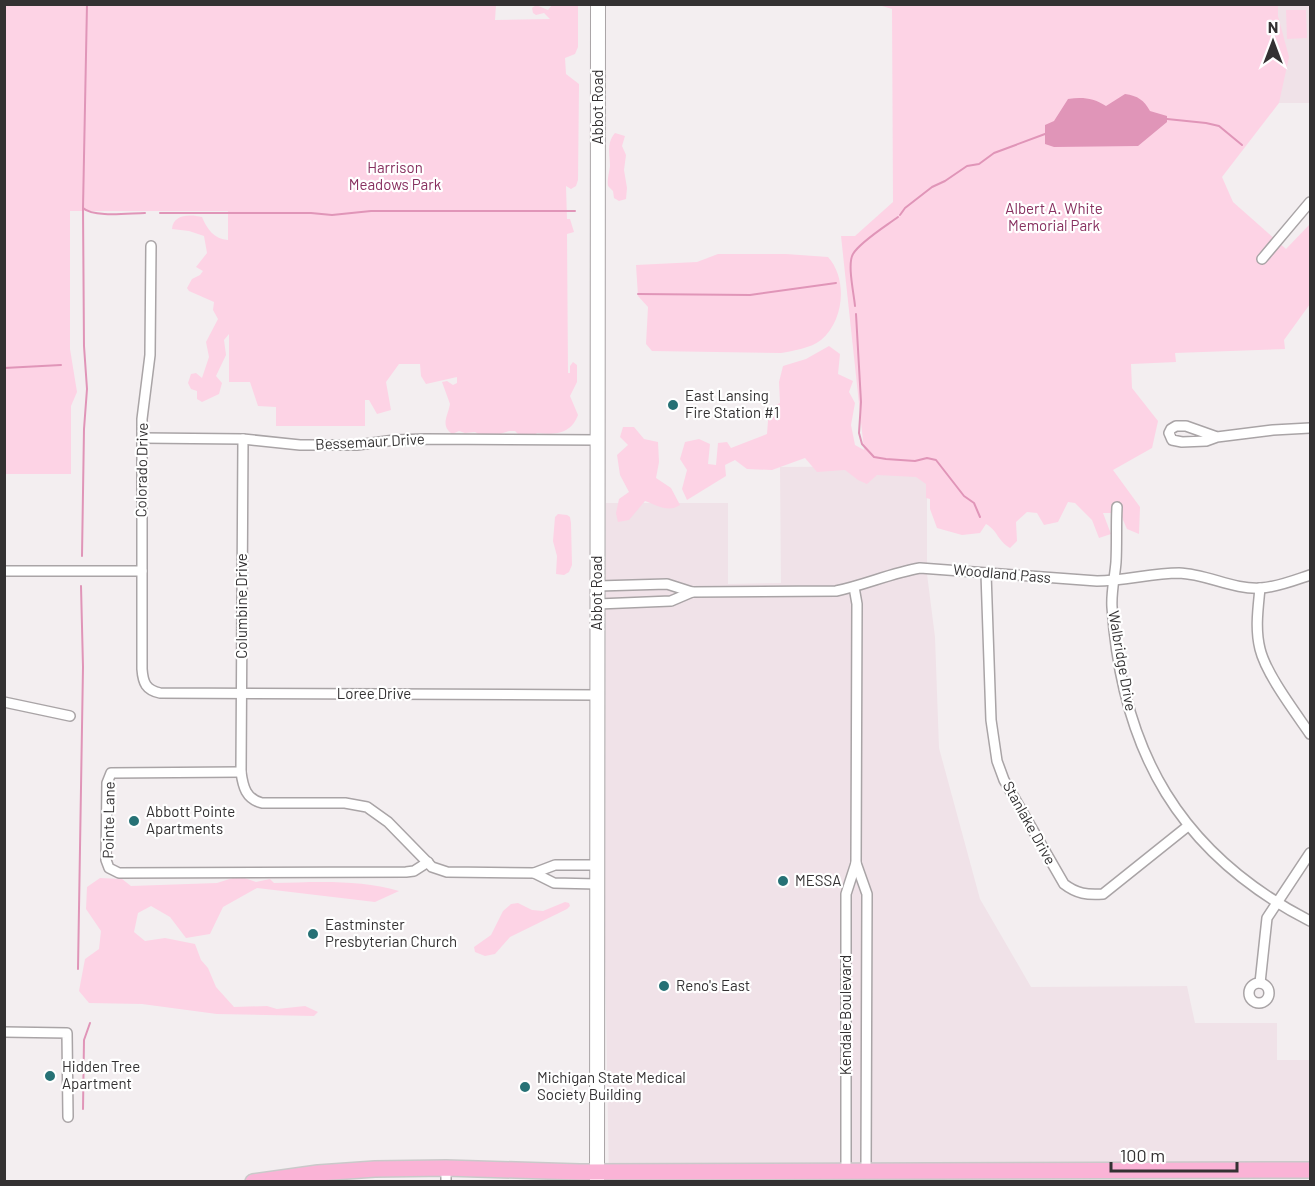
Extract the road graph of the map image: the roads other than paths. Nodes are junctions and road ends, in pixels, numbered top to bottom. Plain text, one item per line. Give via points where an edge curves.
1 (598, 4) edge
2 (1310, 203) edge
3 (151, 246) dead end
4 (1262, 259) dead end
5 (1311, 428) edge
6 (1217, 437) dead end
7 (142, 438) junction
8 (243, 439) junction
9 (598, 441) junction
10 (1117, 507) dead end
11 (4, 571) edge
12 (142, 571) junction
13 (986, 573) junction
14 (1311, 575) edge
15 (1114, 581) junction
16 (598, 586) junction
17 (854, 587) junction
18 (1260, 588) junction
19 (692, 592) junction
20 (598, 604) junction
21 (151, 691) joint
22 (242, 694) junction
23 (597, 695) junction
24 (4, 702) edge
25 (70, 716) dead end
26 (1311, 734) edge
27 (241, 772) junction
28 (1188, 826) junction
29 (1311, 853) edge
30 (428, 862) junction
31 (856, 863) junction
32 (597, 865) junction
33 (534, 873) junction
34 (597, 884) junction
35 (1277, 903) junction
36 (1311, 921) edge
37 (1260, 983) dead end
38 (4, 1032) edge
39 (68, 1118) dead end
40 (846, 1170) junction
41 (866, 1170) junction
42 (1311, 1170) edge
43 (446, 1175) edge
44 (597, 1176) edge
45 (1001, 1176) edge
46 (1150, 1176) edge
47 (253, 1182) edge

1 - 9 main road, Abbot Road
2 - 4 street
3 - 7 street, Colorado Drive via 150,355
5 - 6 street
7 - 8 street, Bessemaur Drive
7 - 12 street, Colorado Drive
8 - 9 street, Bessemaur Drive via 300,445 425,439
8 - 22 street, Columbine Drive
9 - 16 main road, Abbot Road
10 - 15 street, Walbridge Drive
11 - 12 street
12 - 21 street, Colorado Drive via 142,680
13 - 15 street, Woodland Pass
13 - 17 street, Woodland Pass via 920,568
13 - 28 street, Stanlake Drive via 991,720 998,761 1004,780 1064,884 1075,892 1103,894
14 - 18 street, Woodland Pass
15 - 18 street, Woodland Pass via 1184,573
15 - 28 street, Walbridge Drive via 1112,605 1130,711 1153,769
16 - 19 street, Woodland Pass via 667,584
16 - 20 main road, Abbot Road
17 - 19 street, Woodland Pass via 836,591
17 - 31 street, Kendale Boulevard
18 - 26 street via 1261,651 1267,667
19 - 20 street, Woodland Pass via 671,601
20 - 23 main road, Abbot Road
21 - 22 street, Loree Drive
22 - 23 street, Loree Drive
22 - 27 street, Columbine Drive
23 - 32 main road, Abbot Road
24 - 25 street
27 - 30 street via 244,788 253,801 367,807 384,818
27 - 30 street, Pointe Lane via 111,773 107,780 109,868 119,873 406,872
28 - 35 street, Walbridge Drive via 1216,857
29 - 35 street
30 - 33 street via 447,872
31 - 40 street, Kendale Boulevard via 846,894
31 - 41 street, Kendale Boulevard via 867,894
32 - 33 street via 555,865
32 - 34 main road, Abbot Road
33 - 34 street via 554,883
34 - 44 main road, Abbot Road
35 - 36 street, Walbridge Drive
35 - 37 street via 1267,918
38 - 39 street via 67,1033
40 - 41 main road
40 - 44 main road
41 - 45 main road
42 - 46 main road
43 - 44 main road
43 - 47 main road via 375,1168
45 - 46 main road

